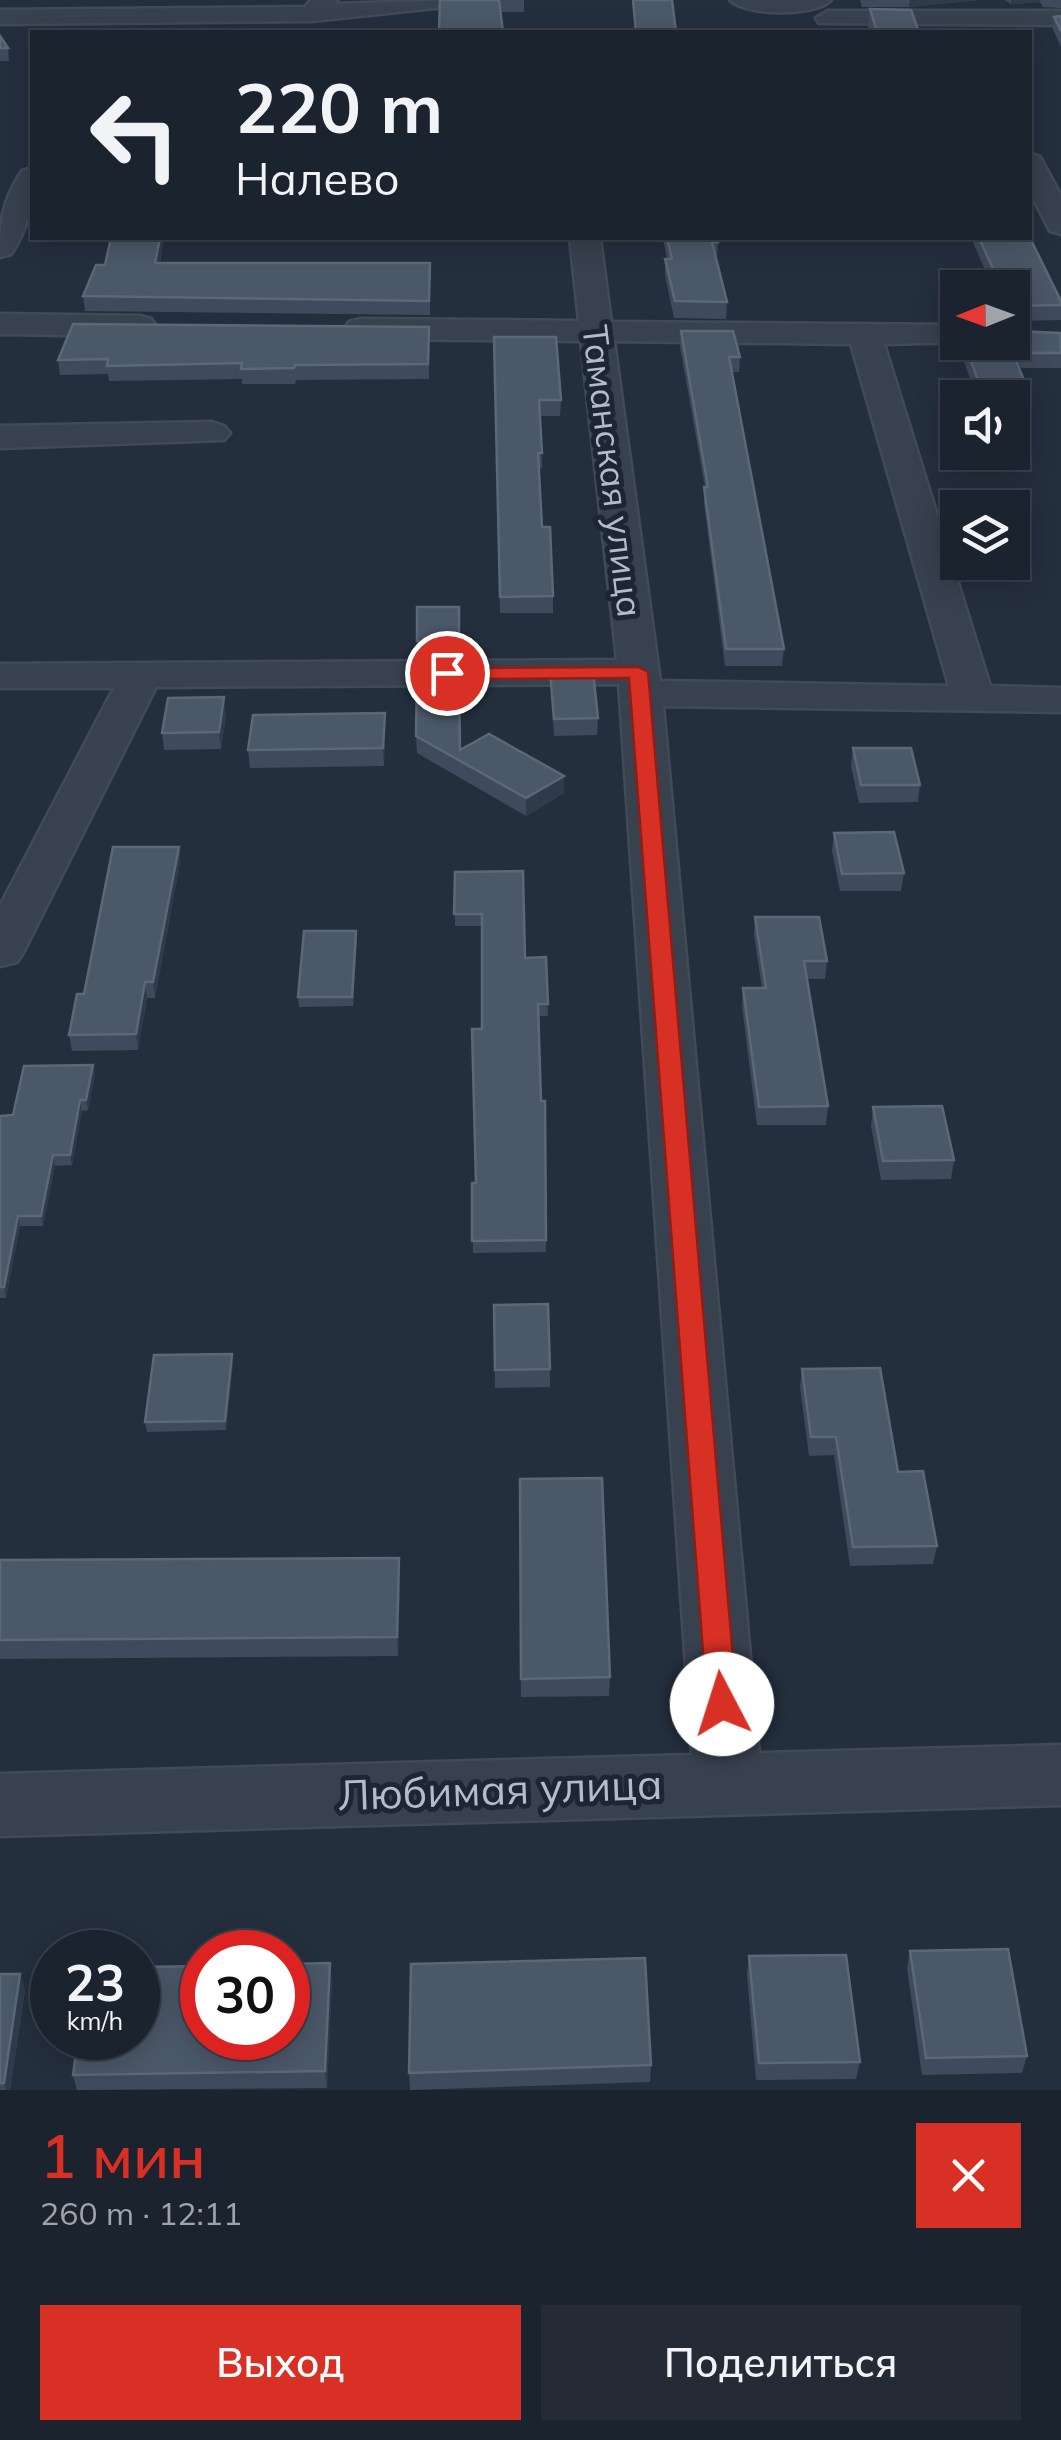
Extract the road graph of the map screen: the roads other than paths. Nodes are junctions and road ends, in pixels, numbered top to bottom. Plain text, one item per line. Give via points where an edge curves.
1 (445, 0) edge
2 (742, 0) edge
3 (319, 7) edge
4 (821, 7) edge
5 (91, 16) edge
6 (0, 17) edge
7 (1061, 18) edge
8 (1032, 154) edge
9 (1061, 155) edge
10 (1032, 167) edge
11 (30, 182) edge
12 (1061, 225) edge
13 (585, 240) edge
14 (0, 248) edge
15 (0, 324) edge
16 (179, 326) edge
17 (338, 328) edge
18 (596, 331) junction
19 (865, 335) junction
20 (940, 335) edge
21 (212, 434) dead end
22 (0, 438) edge
23 (142, 674) junction
24 (0, 676) edge
25 (640, 683) junction
26 (973, 697) junction
27 (1061, 700) edge
28 (0, 952) edge
29 (1061, 1775) edge
30 (728, 1782) junction
31 (0, 1804) edge

1 - 3 street
2 - 4 street
3 - 5 street
4 - 7 street
5 - 6 street
8 - 9 street
10 - 12 street
11 - 14 street
13 - 18 street, Таманская улица
15 - 16 street
17 - 18 street
18 - 19 street
18 - 25 street, Таманская улица
19 - 20 street
19 - 26 street
21 - 22 street
23 - 24 street
23 - 25 street
23 - 28 street
25 - 26 street
25 - 30 street, Таманская улица
26 - 27 street
29 - 30 street, Любимая улица
30 - 31 street, Любимая улица

